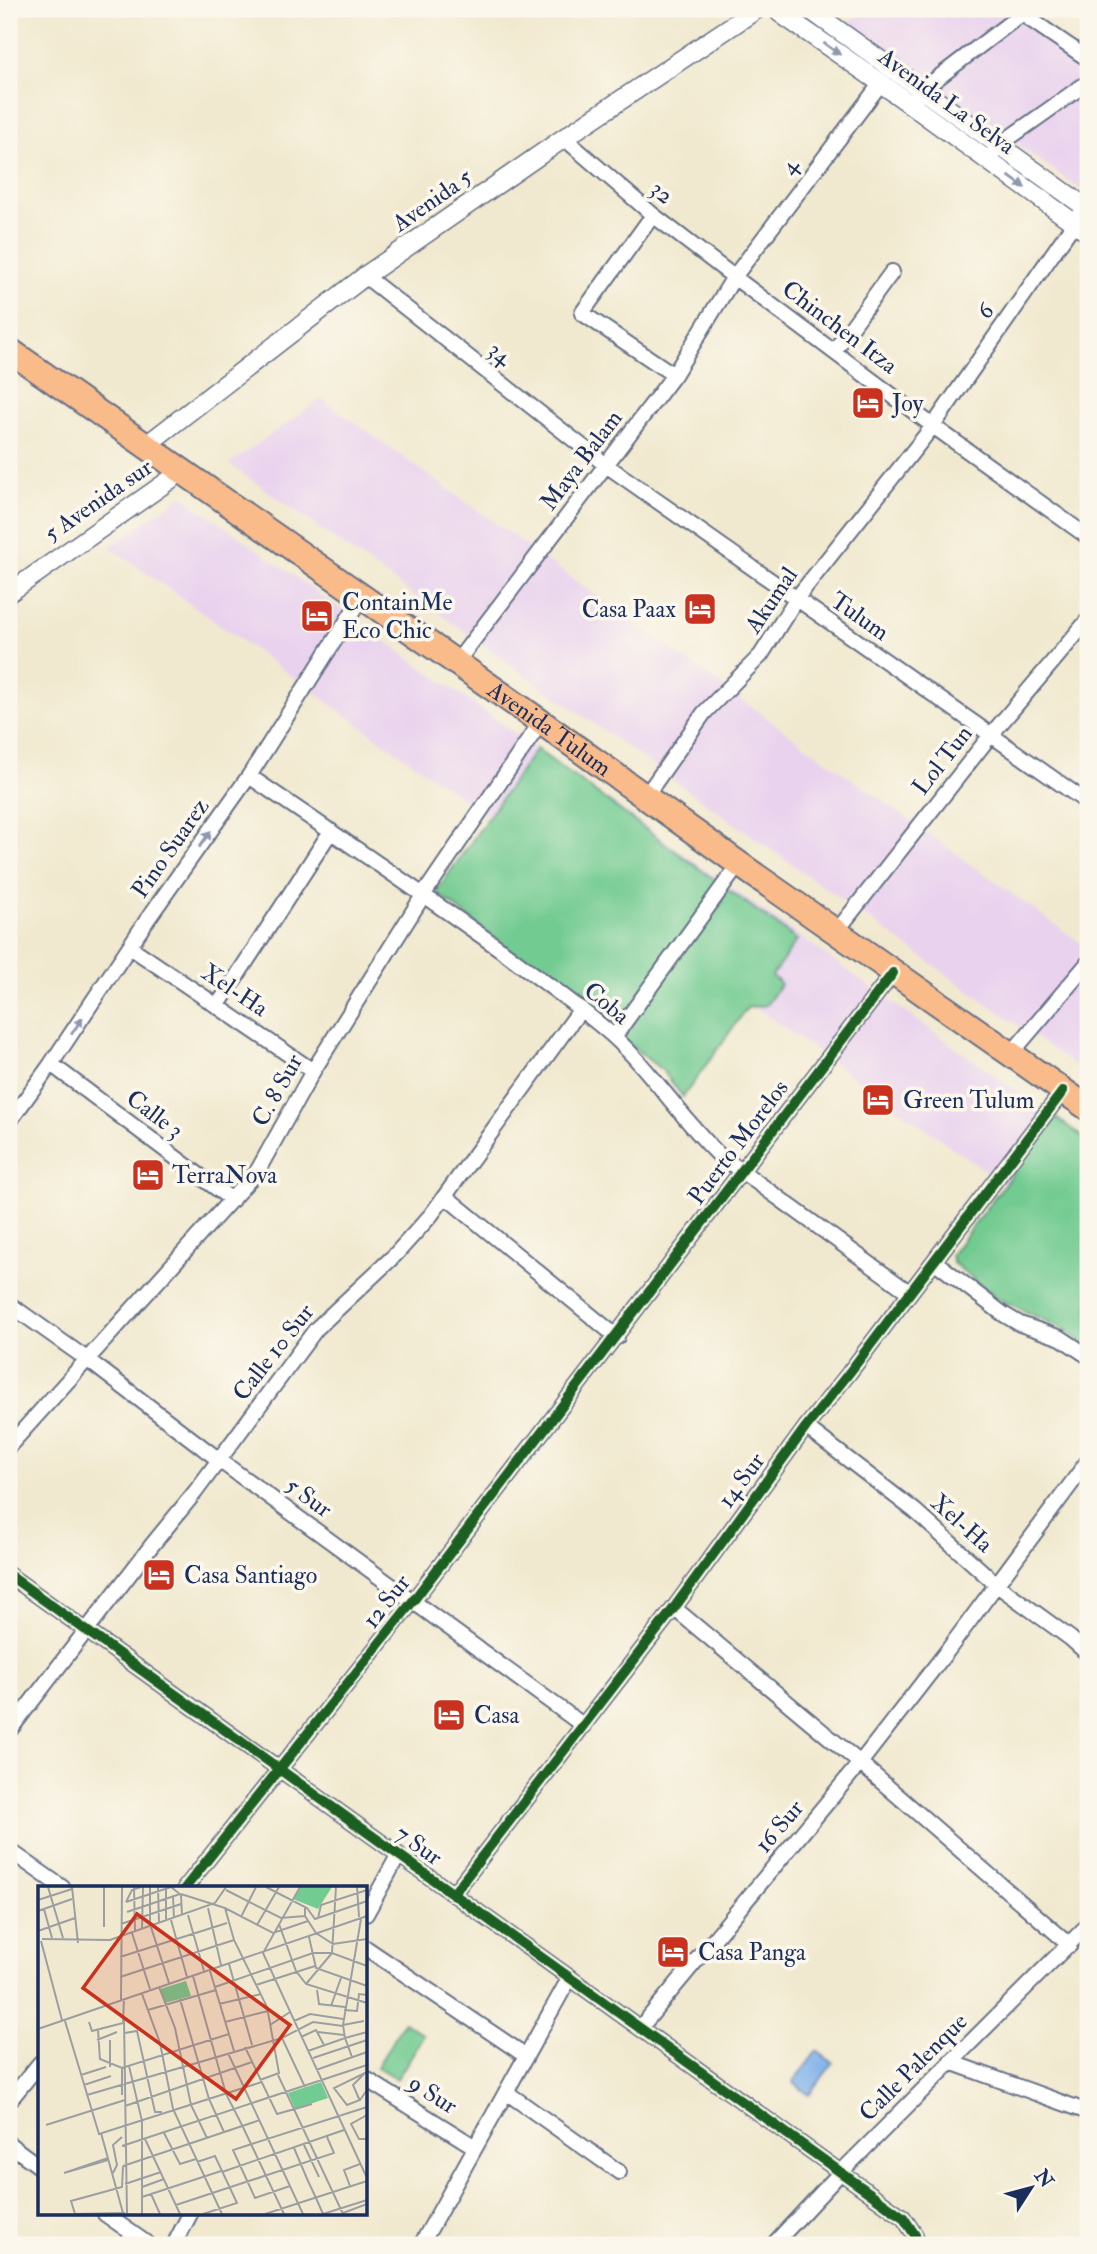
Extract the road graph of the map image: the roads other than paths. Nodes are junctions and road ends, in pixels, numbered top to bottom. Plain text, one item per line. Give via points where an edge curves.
1 (757, 9) edge
2 (779, 9) edge
3 (809, 9) edge
4 (1022, 10) edge
5 (1088, 59) edge
6 (1088, 82) edge
7 (881, 83) junction
8 (922, 90) junction
9 (911, 105) junction
10 (564, 138) junction
11 (999, 145) junction
12 (988, 160) junction
13 (1087, 206) edge
14 (653, 215) junction
15 (1081, 228) edge
16 (892, 272) dead end
17 (365, 276) junction
18 (734, 277) junction
19 (9, 350) edge
20 (834, 351) junction
21 (674, 375) junction
22 (933, 426) junction
23 (145, 446) junction
24 (606, 465) junction
25 (181, 472) junction
26 (1088, 537) edge
27 (9, 593) edge
28 (362, 597) junction
29 (796, 599) junction
30 (1088, 620) edge
31 (456, 663) junction
32 (541, 722) junction
33 (990, 736) junction
34 (249, 776) junction
35 (645, 797) junction
36 (1088, 803) edge
37 (331, 831) junction
38 (739, 864) junction
39 (425, 894) junction
40 (836, 932) junction
41 (130, 947) junction
42 (1088, 963) edge
43 (893, 973) junction
44 (218, 1005) junction
45 (581, 1009) junction
46 (614, 1037) junction
47 (1010, 1055) junction
48 (51, 1064) junction
49 (313, 1071) junction
50 (1063, 1091) junction
51 (1088, 1108) edge
52 (9, 1122) edge
53 (742, 1172) junction
54 (445, 1196) junction
55 (232, 1200) junction
56 (934, 1261) junction
57 (910, 1293) junction
58 (9, 1304) edge
59 (617, 1337) junction
60 (1088, 1356) edge
61 (88, 1360) junction
62 (806, 1427) junction
63 (9, 1446) edge
64 (219, 1460) junction
65 (1088, 1461) edge
66 (9, 1575) edge
67 (997, 1585) junction
68 (413, 1601) junction
69 (674, 1608) junction
70 (86, 1631) junction
71 (1088, 1654) edge
72 (584, 1726) junction
73 (9, 1731) edge
74 (860, 1763) junction
75 (280, 1770) junction
76 (9, 1850) edge
77 (398, 1856) junction
78 (60, 1886) edge
79 (188, 1886) edge
80 (453, 1894) junction
81 (368, 1910) edge
82 (1088, 1925) edge
83 (1070, 1945) junction
84 (368, 1949) edge
85 (570, 1977) junction
86 (641, 2027) junction
87 (526, 2056) junction
88 (950, 2062) junction
89 (38, 2065) edge
90 (368, 2080) edge
91 (506, 2092) junction
92 (9, 2101) edge
93 (1088, 2112) edge
94 (9, 2144) edge
95 (475, 2147) junction
96 (38, 2166) edge
97 (619, 2172) dead end
98 (840, 2173) junction
99 (108, 2216) edge
100 (189, 2216) edge
101 (149, 2245) edge
102 (174, 2245) edge
103 (421, 2245) edge
104 (773, 2245) edge
105 (917, 2245) edge

1 - 10 street, Avenida 5
2 -> 7 street, Avenida La Selva
3 - 8 street, Avenida La Selva
4 - 5 street
4 - 8 street
6 - 11 street
7 - 9 street, Avenida La Selva
7 - 18 street, 4
8 - 9 street
8 - 11 street, Avenida La Selva
9 - 12 street, Avenida La Selva
10 - 14 street, 32
10 - 17 street, Avenida 5
11 - 12 street
11 - 13 street, Avenida La Selva
12 -> 15 street, Avenida La Selva
13 - 15 street, 6
14 - 18 street, 32
14 - 21 street via 582,313
15 - 22 street, 6
16 - 20 street
17 - 23 street, Avenida 5
17 - 24 street, 34
18 - 20 street, Chinchen Itza
18 - 21 street, Maya Balam
19 - 23 highway, Avenida Tulum
20 - 22 street, Chinchen Itza
21 - 24 street, Maya Balam
22 - 26 street, Chinchen Itza
22 - 29 street, Akumal
23 - 25 highway, Avenida Tulum
24 - 29 street, Tulum
24 - 31 street, Maya Balam
25 - 27 street, 5 Avenida sur
25 - 28 highway, Avenida Tulum
28 - 31 highway, Avenida Tulum
28 - 34 street, Pino Suarez
29 - 33 street, Tulum
29 - 35 street, Akumal via 761,655 704,713
30 - 33 street, Lol Tun
31 - 32 highway, Avenida Tulum
32 - 35 highway, Avenida Tulum
32 - 39 street, C. 8 Sur
33 - 36 street, Tulum
33 - 40 street, Lol Tun
34 - 37 street, Coba
41 -> 34 street, Pino Suarez
35 - 38 highway, Avenida Tulum
37 - 39 street, Coba
37 - 44 street
38 - 40 highway, Avenida Tulum
38 - 46 street
39 - 45 street, Coba
39 - 49 street, C. 8 Sur
40 - 43 highway, Avenida Tulum
41 - 44 street, Xel-Ha
48 -> 41 street, Pino Suarez
42 - 47 street
43 - 47 highway, Avenida Tulum
43 - 53 street, Puerto Morelos
44 - 49 street, Xel-Ha
45 - 46 street, Coba
45 - 54 street, Calle 10 Sur
46 - 53 street, Coba via 699,1136
47 - 50 highway, Avenida Tulum
48 - 52 street, Pino Suarez
48 - 55 street, Calle 3
49 - 55 street, C. 8 Sur via 258,1170
50 - 51 highway, Avenida Tulum
50 - 56 street, 14 Sur
53 - 57 street, Coba
53 - 59 street, Puerto Morelos
54 - 59 street
54 - 64 street, Calle 10 Sur via 395,1255 317,1329
55 - 61 street, C. 8 Sur
56 - 57 street, 14 Sur
56 - 60 street via 1003,1314 1061,1338
57 - 62 street, 14 Sur
58 - 61 street, 5 Sur
59 - 68 street, 12 Sur
61 - 63 street, C. 8 Sur
61 - 64 street, 5 Sur
62 - 67 street, Xel-Ha via 915,1511
62 - 69 street, 14 Sur
64 - 68 street, 5 Sur
64 - 70 street, Calle 10 Sur
65 - 67 street, 16 Sur
66 - 70 street, 7 Sur
67 - 71 street, Xel-Ha
67 - 74 street, 16 Sur
68 - 72 street, 5 Sur
68 - 75 street, 12 Sur
69 - 72 street, 14 Sur
69 - 74 street
70 - 73 street, Calle 10 Sur
70 - 75 street, 7 Sur
72 - 80 street, 14 Sur
74 - 83 street
74 - 86 street, 16 Sur
75 - 77 street, 7 Sur
75 - 79 street, 12 Sur
76 - 78 street
77 - 80 street, 7 Sur
77 - 81 street
80 - 85 street, 7 Sur
82 - 83 street, Calle Palenque
83 - 88 street, Calle Palenque
84 - 87 street
85 - 86 street, 7 Sur
85 - 87 street
86 - 98 street, 7 Sur
87 - 91 street
88 - 93 street
88 - 98 street, Calle Palenque
89 - 92 street
90 - 95 street, 9 Sur
91 - 95 street
91 - 97 street
94 - 96 street
95 - 103 street
98 - 104 street, Calle Palenque
98 - 105 street, 7 Sur via 903,2217
99 - 101 street
100 - 102 street

